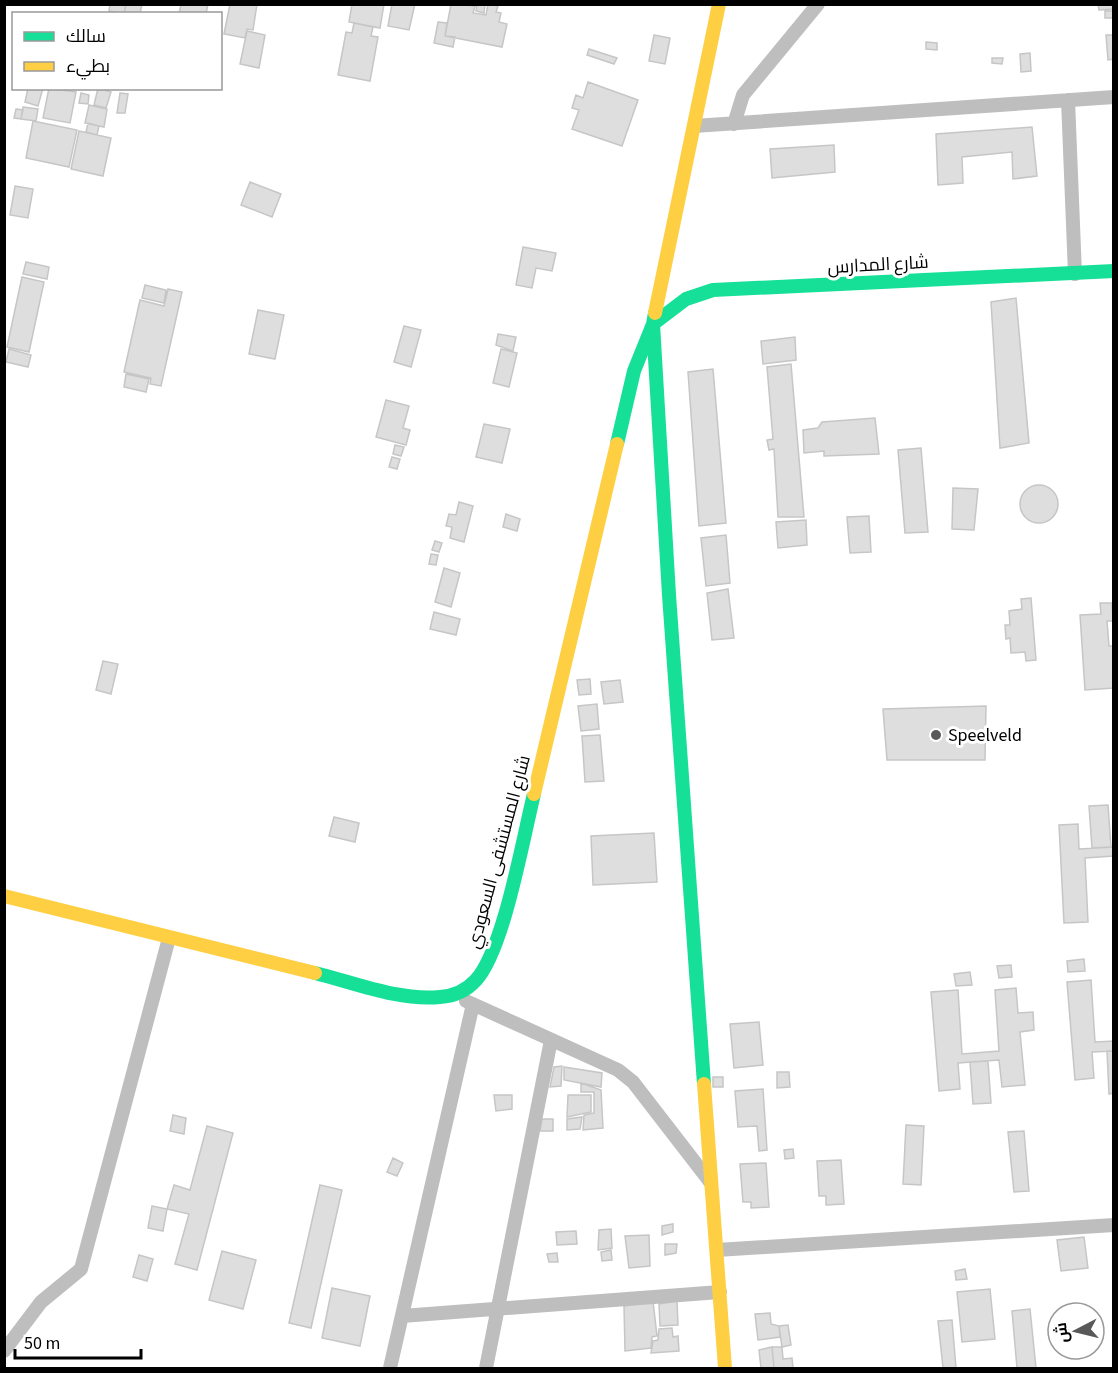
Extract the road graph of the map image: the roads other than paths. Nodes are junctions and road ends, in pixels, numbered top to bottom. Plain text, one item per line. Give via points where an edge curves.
1 (719, 4) edge
2 (818, 4) edge
3 (1113, 97) edge
4 (1068, 100) junction
5 (734, 124) junction
6 (694, 126) junction
7 (1113, 271) edge
8 (1075, 274) junction
9 (653, 324) junction
10 (4, 896) edge
11 (169, 938) junction
12 (456, 997) junction
13 (473, 1004) junction
14 (551, 1040) junction
15 (712, 1184) junction
16 (1113, 1225) edge
17 (717, 1250) junction
18 (720, 1292) junction
19 (496, 1308) junction
20 (402, 1316) junction
21 (4, 1350) edge
22 (390, 1368) edge
23 (486, 1368) edge
24 (725, 1368) edge

1 - 6 street
2 - 5 street via 743,95
3 - 4 street
4 - 5 street
4 - 8 street
5 - 6 street
6 - 9 street
7 - 8 street, شارع المدارس
8 - 9 street, شارع المدارس via 713,290 686,299
9 - 12 street, شارع المستشفى السعودي via 624,407 568,658 500,930 482,972
9 - 15 street
10 - 11 street
11 - 12 street via 402,995
11 - 21 street via 81,1269 41,1302
12 - 13 street
13 - 14 street
13 - 20 street
14 - 15 street via 618,1070 633,1082
14 - 19 street
15 - 17 street
16 - 17 street
17 - 18 street
18 - 19 street
18 - 24 street
19 - 20 street
19 - 23 street
20 - 22 street

